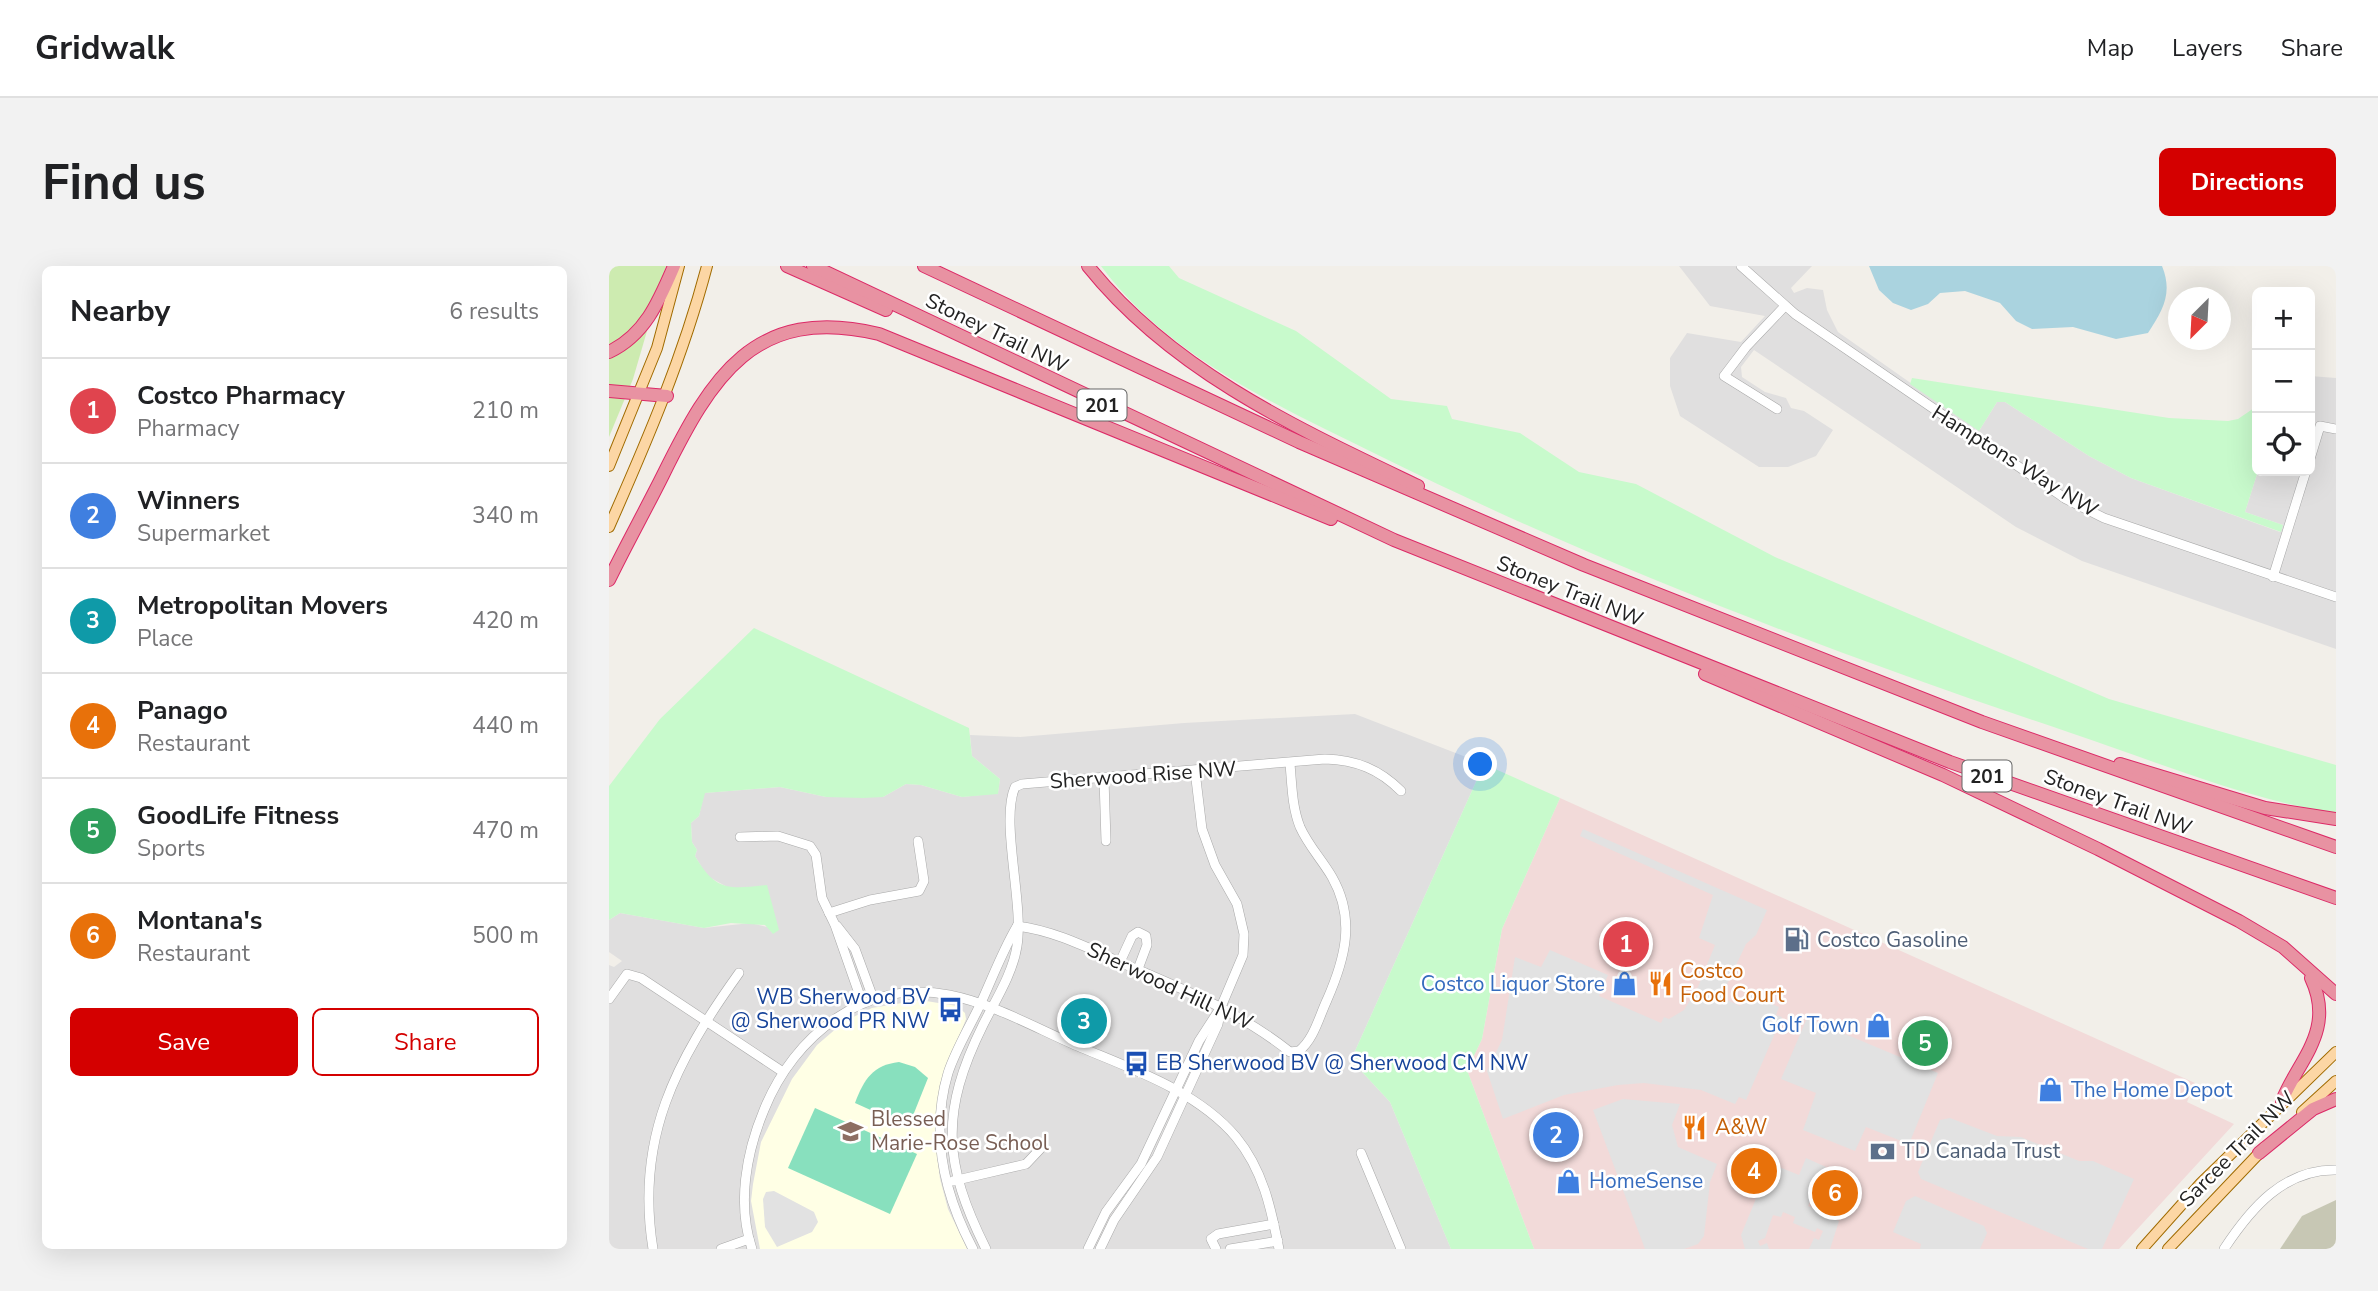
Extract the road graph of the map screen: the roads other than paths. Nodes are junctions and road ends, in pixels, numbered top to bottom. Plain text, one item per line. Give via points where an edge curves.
1 (674, 266) edge
2 (679, 266) edge
3 (707, 266) edge
4 (787, 266) edge
5 (813, 266) edge
6 (924, 266) edge
7 (1089, 266) edge
8 (1741, 266) edge
9 (1751, 266) edge
10 (1762, 285) junction
11 (1785, 306) junction
12 (969, 342) junction
13 (609, 352) edge
14 (609, 391) edge
15 (640, 394) junction
16 (667, 396) junction
17 (1777, 409) dead end
18 (2336, 429) edge
19 (2315, 442) edge
20 (609, 466) edge
21 (2304, 476) edge
22 (1459, 512) junction
23 (609, 527) edge
24 (1394, 540) junction
25 (2273, 578) junction
26 (609, 580) edge
27 (2336, 597) edge
28 (1642, 642) junction
29 (1845, 670) junction
30 (1290, 764) junction
31 (1195, 771) junction
32 (1104, 779) junction
33 (1401, 791) dead end
34 (2336, 818) edge
35 (740, 837) dead end
36 (918, 841) dead end
37 (1106, 841) dead end
38 (2336, 847) edge
39 (2336, 898) edge
40 (1357, 912) dead end
41 (829, 913) junction
42 (1346, 914) junction
43 (2243, 923) junction
44 (835, 925) junction
45 (1017, 926) junction
46 (1120, 962) junction
47 (1138, 970) junction
48 (739, 973) dead end
49 (2336, 994) edge
50 (873, 998) junction
51 (609, 999) edge
52 (862, 1002) junction
53 (980, 1005) junction
54 (1221, 1007) junction
55 (991, 1010) junction
56 (705, 1020) junction
57 (2336, 1052) edge
58 (783, 1072) junction
59 (2336, 1081) edge
60 (1175, 1091) junction
61 (1185, 1096) junction
62 (2336, 1099) edge
63 (2282, 1101) junction
64 (1043, 1146) dead end
65 (1361, 1153) dead end
66 (2259, 1153) junction
67 (2336, 1170) edge
68 (958, 1180) junction
69 (946, 1183) junction
70 (1274, 1224) junction
71 (751, 1244) edge
72 (1278, 1245) edge
73 (653, 1249) edge
74 (720, 1249) edge
75 (973, 1249) edge
76 (986, 1249) edge
77 (1087, 1249) edge
78 (1100, 1249) edge
79 (1216, 1249) edge
80 (1230, 1249) edge
81 (1401, 1249) edge
82 (2142, 1249) edge
83 (2168, 1249) edge
84 (2224, 1249) edge

1 - 13 highway via 641,329
2 - 15 main road
3 - 16 main road
4 - 12 highway
5 - 12 highway, Stoney Trail NW / 201
6 - 22 highway, Stoney Trail NW / 201 via 1122,361
7 - 22 highway via 1150,329 1217,381 1294,425 1447,500
8 - 10 street, Hamptons Way NW
9 - 10 street, Hamptons Way NW
10 - 11 street, Hamptons Way NW
11 - 17 street via 1724,376
11 - 25 street, Hamptons Way NW via 2066,499 2105,518
12 - 24 highway, Stoney Trail NW / 201
14 - 15 highway
15 - 16 highway
15 - 20 main road
16 - 23 main road
18 - 19 street via 2320,426
21 - 25 street
22 - 29 highway, Stoney Trail NW / 201
24 - 26 highway via 1245,485 911,345 838,327 783,335 750,351 722,374 694,414
24 - 28 highway, Stoney Trail NW / 201
25 - 27 street, Hamptons Way NW
28 - 39 highway, Stoney Trail NW / 201 via 1950,762
28 - 43 highway via 1722,684 1943,775
29 - 34 highway via 1863,671 2119,764 2233,800 2287,813
29 - 38 highway, Stoney Trail NW / 201
30 - 31 street, Sherwood Rise NW
30 - 33 street, Sherwood Rise NW via 1349,761 1381,774
30 - 42 street, Sherwood Hill NW via 1300,827 1333,879
31 - 32 street, Sherwood Rise NW
31 - 54 street via 1202,829 1237,904 1244,934 1240,965
32 - 37 street
32 - 45 street, Sherwood Rise NW via 1015,787 1010,803
35 - 41 street via 778,836 810,846
36 - 41 street via 923,881 919,891
40 - 42 street
41 - 44 street
42 - 54 street, Sherwood Hill NW via 1338,976 1310,1038 1299,1051 1290,1052
43 - 49 highway via 2283,947
43 - 63 highway via 2307,973 2324,1002 2326,1023 2320,1045
44 - 50 street via 855,949
44 - 52 street
45 - 46 street, Sherwood Hill NW via 1047,931
45 - 53 street, Sherwood Rise NW
45 - 55 street, Sherwood Rise NW via 1017,946
46 - 47 street, Sherwood Hill NW
46 - 47 street via 1138,932 1146,936 1147,945
47 - 54 street, Sherwood Hill NW
48 - 56 street
50 - 52 street
50 - 53 street via 926,992
51 - 56 street via 628,974
52 - 58 street via 817,1032
53 - 55 street
53 - 69 street, Sherwood Rise NW via 948,1075 940,1139
54 - 60 street via 1210,1019
54 - 61 street via 1218,1024
55 - 60 street
55 - 68 street, Sherwood Rise NW via 969,1054 954,1100 952,1149
56 - 58 street
56 - 73 street via 676,1073 657,1126 649,1189
57 - 63 main road, Sarcee Trail NW
58 - 71 street via 761,1116 749,1158 745,1199
59 - 66 main road, Sarcee Trail NW
60 - 61 street
60 - 77 street via 1141,1164 1106,1212
61 - 70 street via 1219,1120 1247,1152 1265,1187
61 - 78 street via 1152,1168 1114,1220
62 - 66 highway via 2313,1109
63 - 82 main road, Sarcee Trail NW
64 - 68 street via 1026,1164
65 - 81 street
66 - 83 main road, Sarcee Trail NW
67 - 84 street via 2292,1177 2262,1200
68 - 69 street
68 - 76 street, Sherwood Rise NW
69 - 75 street, Sherwood Rise NW
70 - 72 street
70 - 79 street via 1218,1234 1211,1239
71 - 74 street
72 - 80 street

